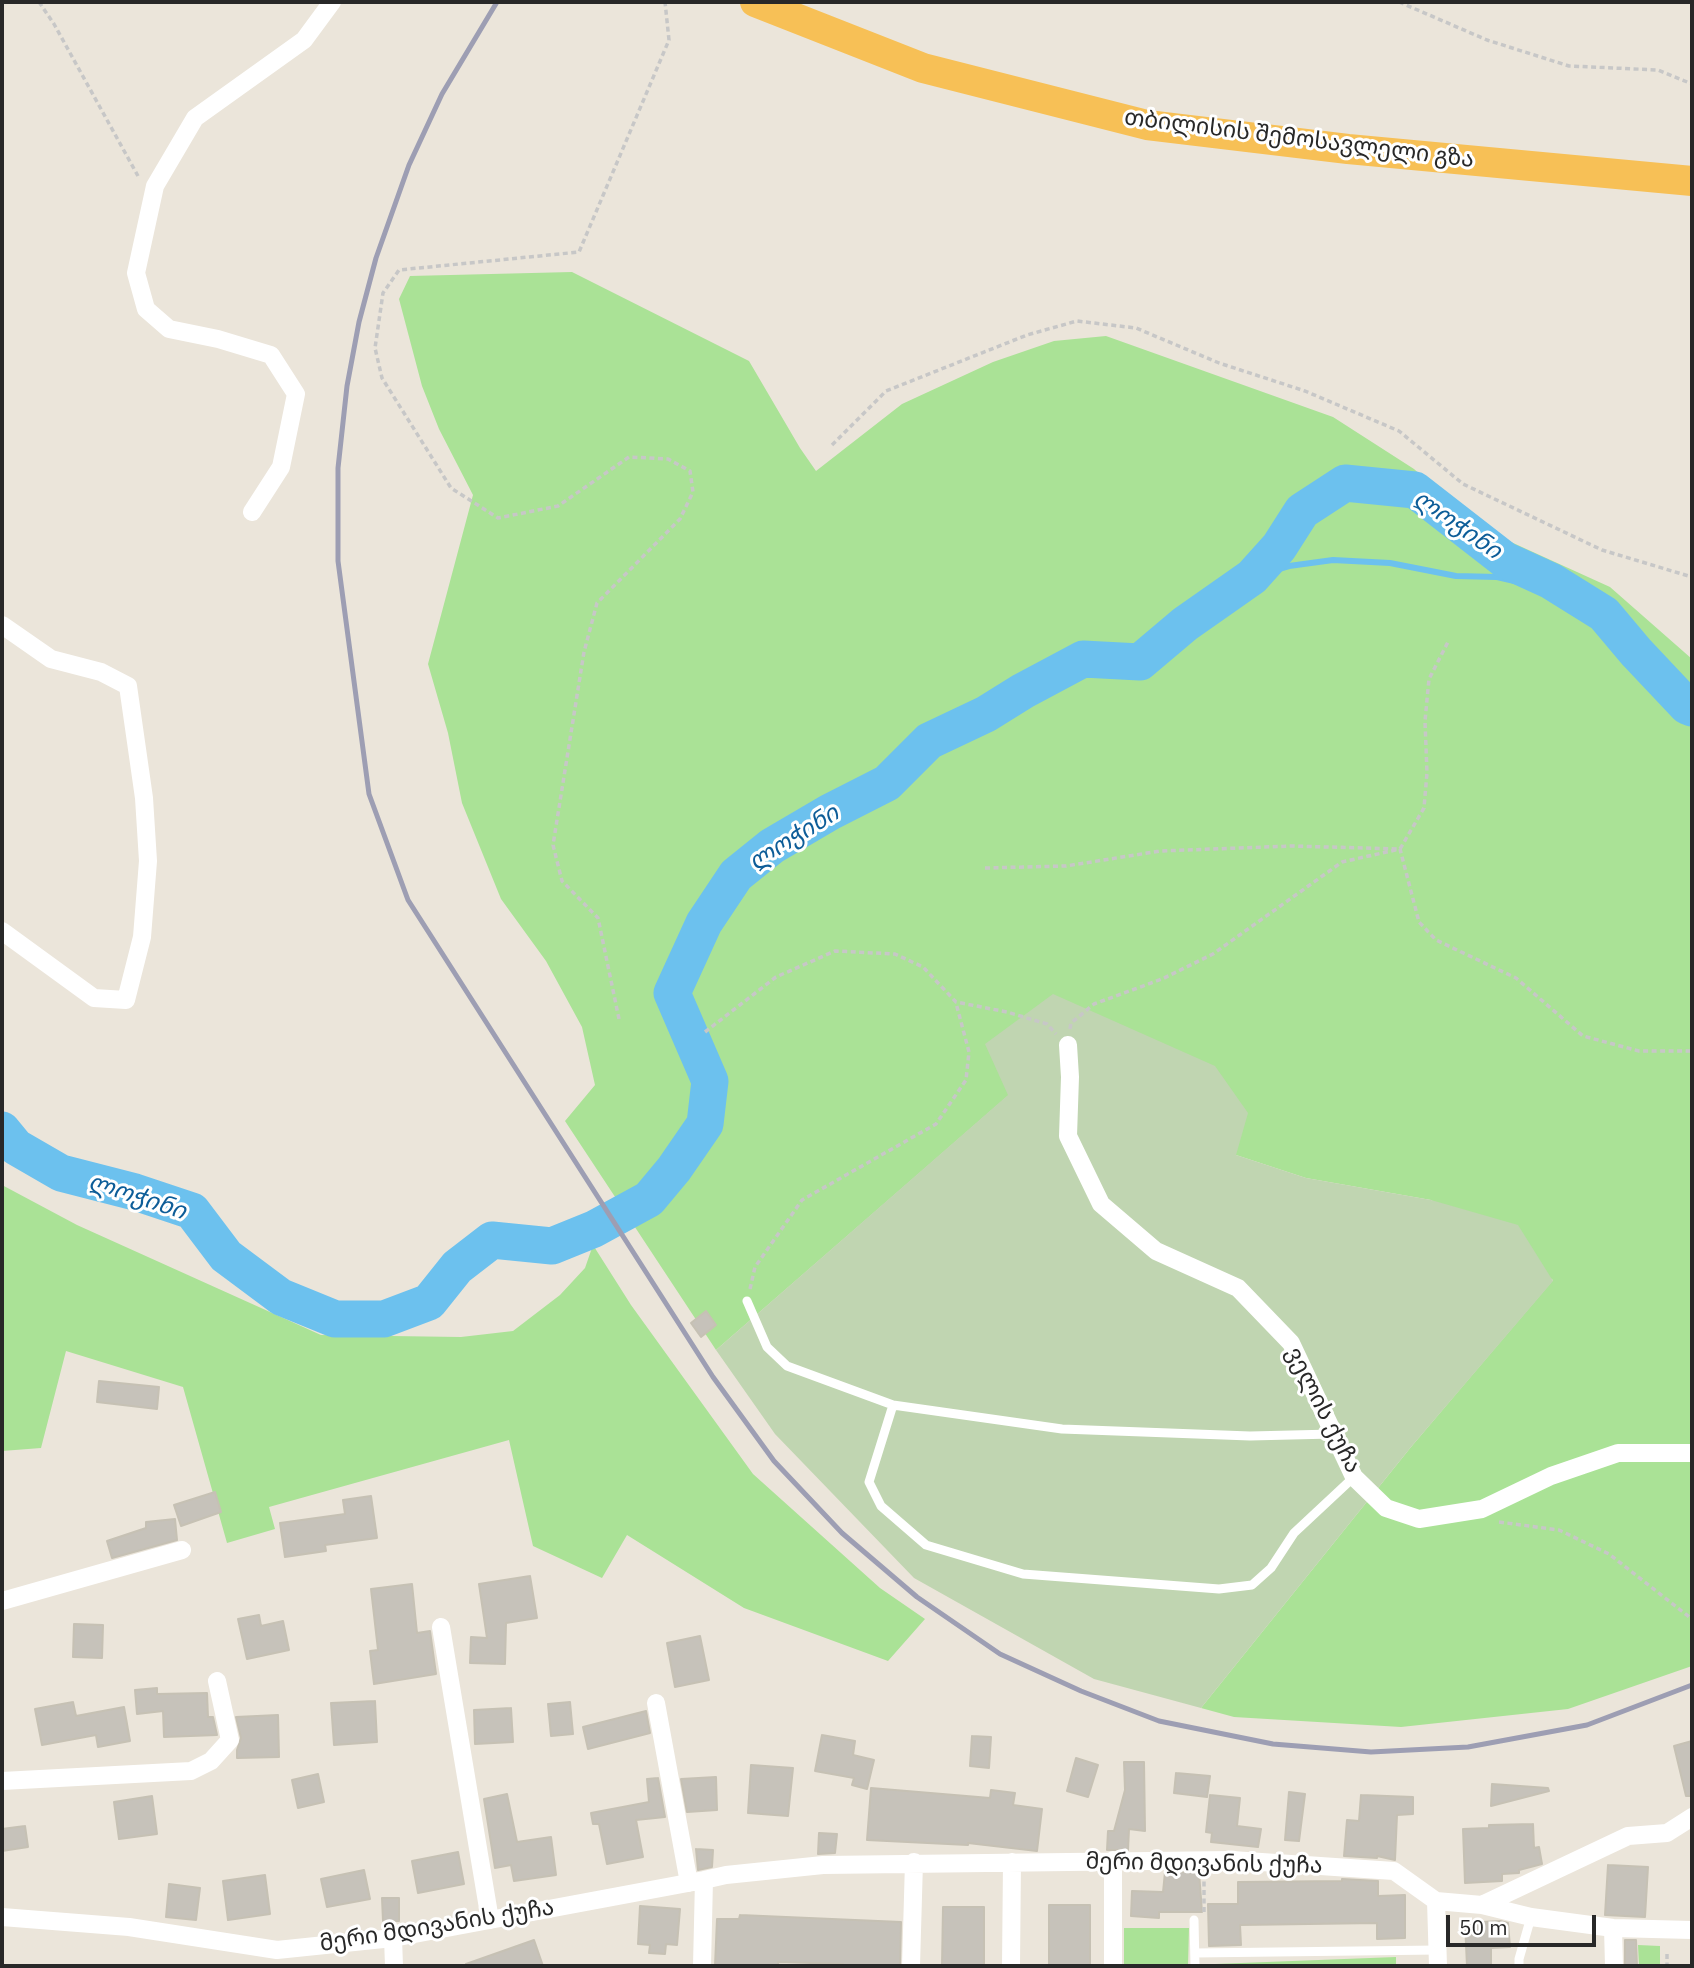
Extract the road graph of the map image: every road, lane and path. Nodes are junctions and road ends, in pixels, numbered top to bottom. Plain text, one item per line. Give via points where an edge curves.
1 (40, 2) edge
2 (332, 2) edge
3 (665, 2) edge
4 (755, 2) edge
5 (1399, 2) edge
6 (1692, 84) edge
7 (1692, 181) edge
8 (155, 186) junction
9 (832, 445) dead end
10 (252, 512) dead end
11 (1692, 577) edge
12 (2, 625) edge
13 (1450, 640) dead end
14 (1401, 849) junction
15 (985, 868) dead end
16 (2, 931) edge
17 (956, 1002) junction
18 (619, 1019) dead end
19 (705, 1032) dead end
20 (1068, 1045) junction
21 (1692, 1051) edge
22 (747, 1301) joint
23 (893, 1405) junction
24 (1333, 1434) junction
25 (1692, 1452) edge
26 (1354, 1477) junction
27 (1489, 1521) dead end
28 (181, 1550) dead end
29 (2, 1601) edge
30 (1692, 1619) edge
31 (441, 1627) dead end
32 (217, 1681) dead end
33 (656, 1703) dead end
34 (2, 1781) edge
35 (1692, 1818) edge
36 (1113, 1860) junction
37 (1204, 1861) junction
38 (914, 1862) junction
39 (1012, 1862) junction
40 (696, 1882) junction
41 (1436, 1901) junction
42 (1482, 1905) junction
43 (2, 1917) edge
44 (1531, 1917) junction
45 (490, 1920) junction
46 (1194, 1920) joint
47 (1613, 1928) junction
48 (1692, 1930) edge
49 (393, 1938) junction
50 (1195, 1954) junction
51 (1667, 1954) dead end
52 (1438, 1958) edge
53 (394, 1966) edge
54 (702, 1966) edge
55 (911, 1966) edge
56 (1011, 1966) edge
57 (1113, 1966) edge
58 (1195, 1966) edge
59 (1519, 1966) edge
60 (1614, 1966) edge
61 (1667, 1966) edge

1 - 8 path via 138,176
2 - 8 street via 304,40 195,118
3 - 18 path via 669,40 579,252 400,270 383,293 375,348 382,378 450,488 498,518 558,506 629,457 668,459 690,471 693,492 680,519 597,603 584,652 553,845 562,881 598,918
4 - 7 highway, თბილისის შემოსავლელი გზა via 923,68 1146,125
5 - 6 path via 1487,40 1569,66 1658,70
8 - 10 street via 136,272 146,309 169,329 271,355 296,394 281,467
9 - 11 path via 886,391 1027,335 1077,321 1136,328 1399,431 1463,484 1602,550
12 - 16 street via 51,659 101,672 128,686 145,798 148,862 142,937 125,1000 94,998
13 - 14 path via 1429,679 1424,808
14 - 15 path via 1293,846 1160,851 1066,866
14 - 20 path via 1342,862 1213,954 1094,1004 1071,1023
14 - 21 path via 1419,922 1436,940 1516,978 1583,1036 1639,1051
17 - 19 path via 923,967 895,954 835,951 776,977
17 - 20 path via 1046,1024
17 - 22 path via 970,1052 967,1080 936,1124 802,1200 755,1267
20 - 24 street, ველის ქუჩა via 1068,1136 1101,1204 1156,1251 1238,1288 1291,1343
22 - 23 lane via 766,1347 787,1366
23 - 24 lane via 1062,1429 1250,1436
23 - 26 lane via 869,1482 881,1506 926,1545 1023,1574 1219,1590 1252,1585 1271,1568 1294,1533
24 - 26 street, ველის ქუჩა
25 - 26 street, ველის ქუჩა via 1618,1453 1551,1476 1482,1509 1419,1519 1386,1508
27 - 30 path via 1559,1530 1609,1553
28 - 29 street
31 - 45 street
32 - 34 street via 230,1740 211,1761 191,1771
33 - 40 street
35 - 42 street via 1667,1833 1628,1836
36 - 37 street, მერი მდივანის ქუჩა
36 - 39 street, მერი მდივანის ქუჩა
36 - 57 street
37 - 41 street, მერი მდივანის ქუჩა via 1394,1871
37 - 46 path via 1204,1912
38 - 39 street, მერი მდივანის ქუჩა
38 - 40 street, მერი მდივანის ქუჩა via 823,1865
38 - 55 street
39 - 56 street
40 - 45 street, მერი მდივანის ქუჩა
40 - 54 street
41 - 42 street
41 - 52 street
42 - 44 street
43 - 49 street, მერი მდივანის ქუჩა via 129,1927 277,1950
44 - 47 street
44 - 59 lane
45 - 49 street, მერი მდივანის ქუჩა
46 - 50 lane
47 - 48 street
47 - 60 street
49 - 53 street
50 - 52 lane
50 - 58 lane
51 - 61 path

